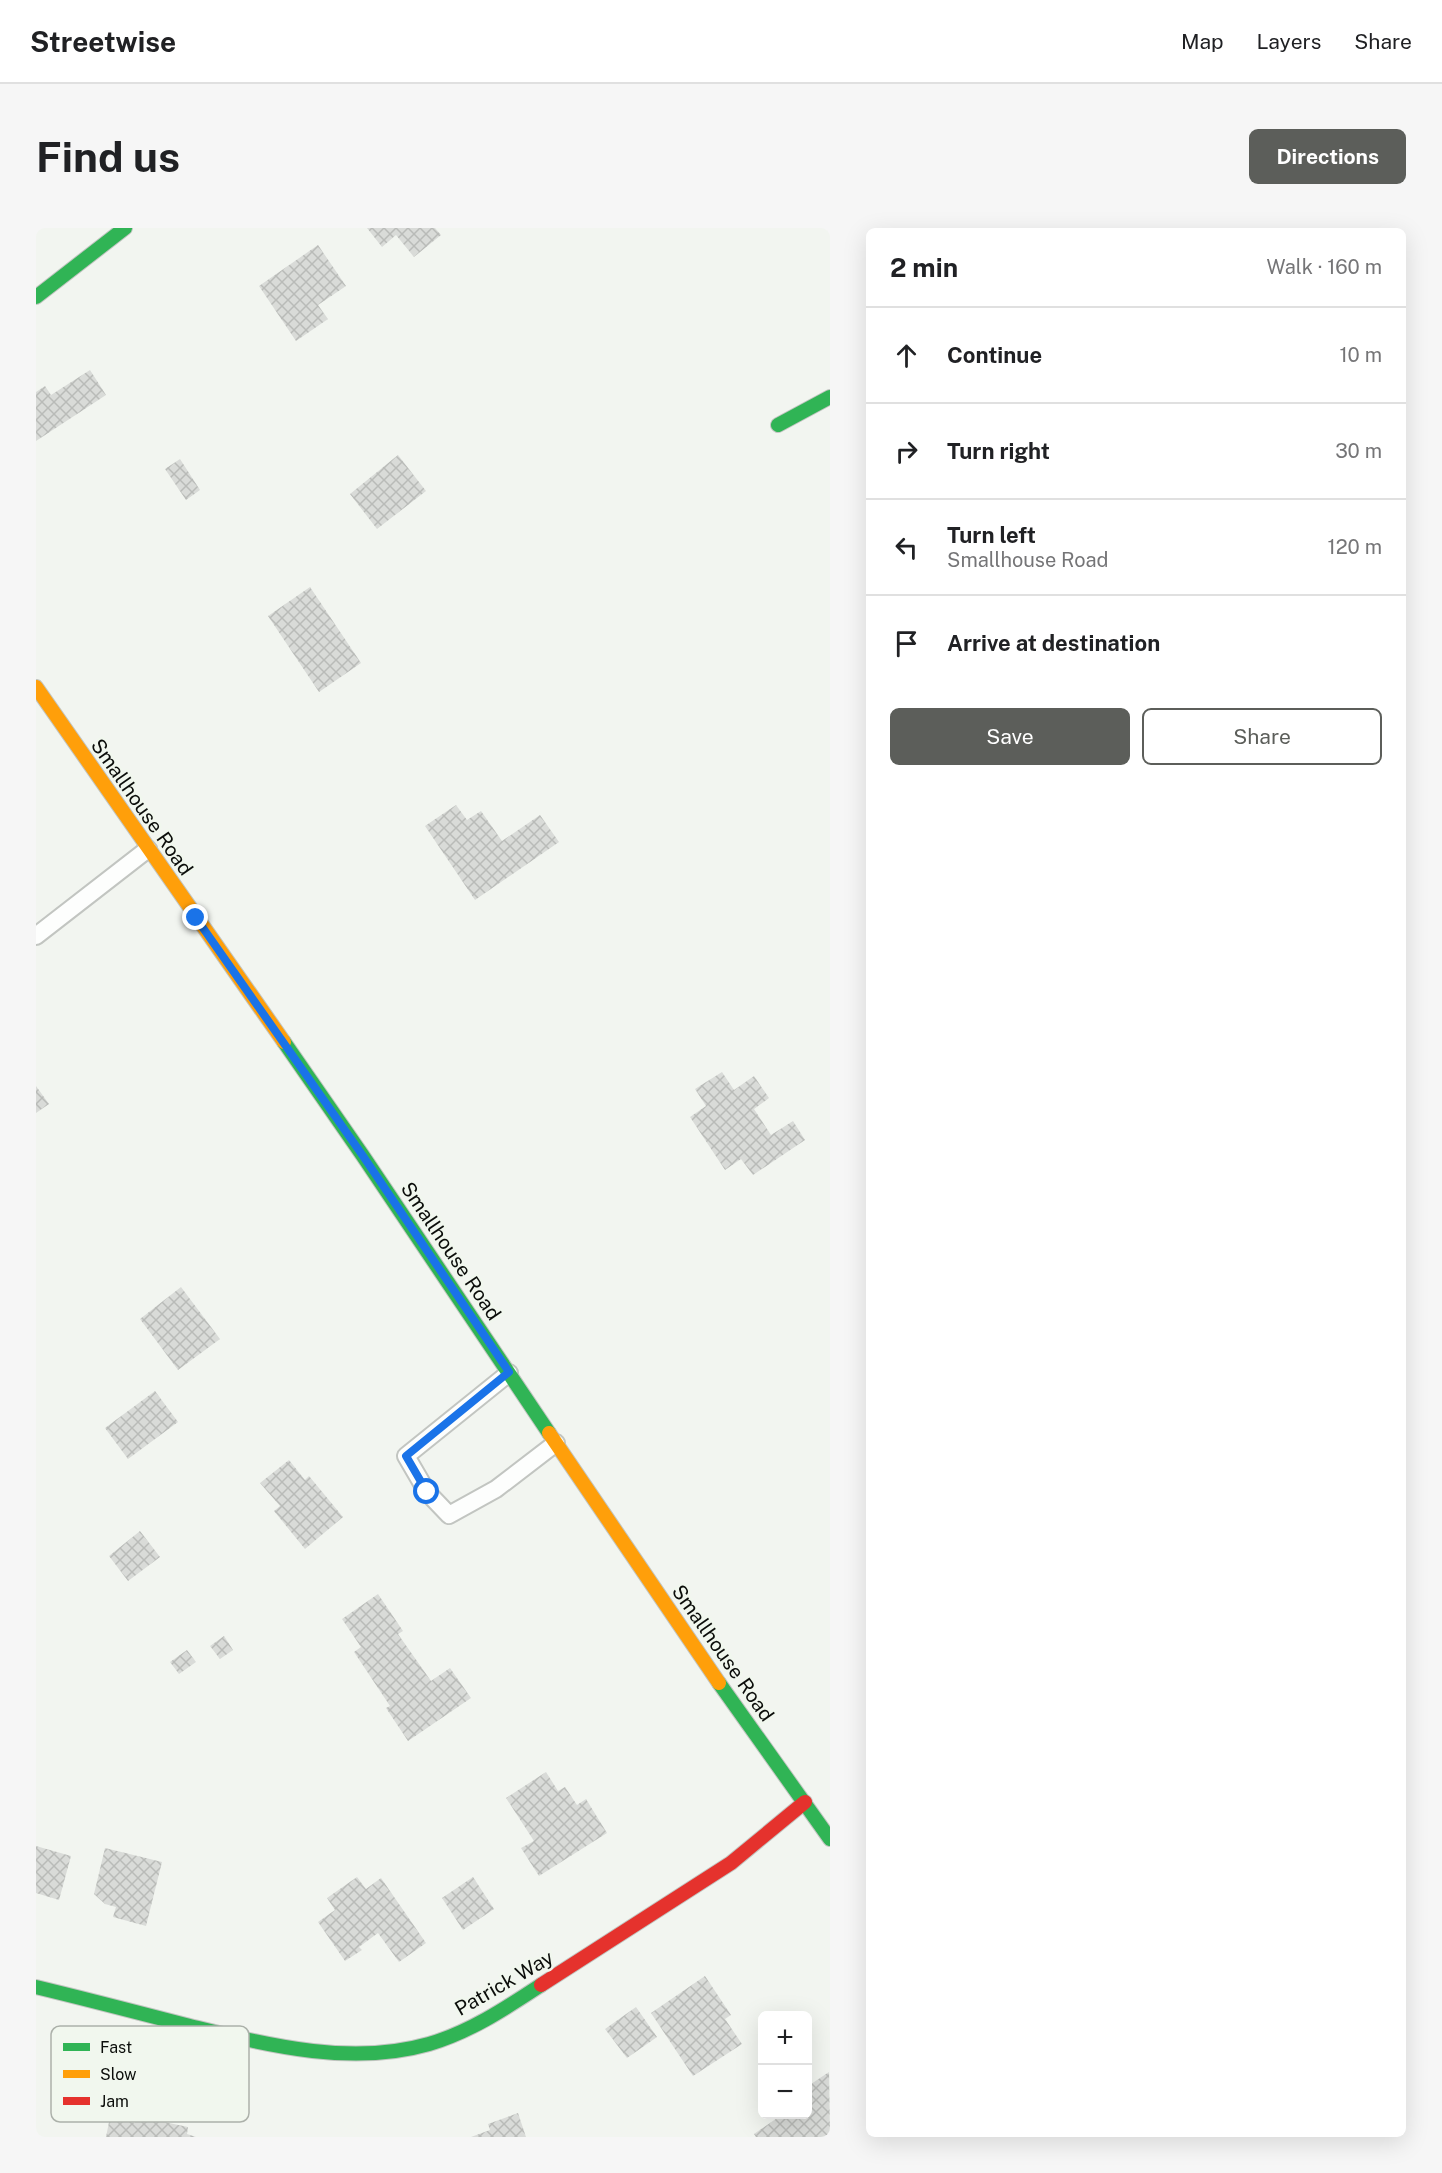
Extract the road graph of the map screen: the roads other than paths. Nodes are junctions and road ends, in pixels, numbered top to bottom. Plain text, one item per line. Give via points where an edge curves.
1 (125, 228) edge
2 (36, 297) edge
3 (830, 397) edge
4 (778, 425) dead end
5 (36, 687) edge
6 (148, 849) junction
7 (36, 936) edge
8 (509, 1372) junction
9 (556, 1443) junction
10 (805, 1802) junction
11 (830, 1839) edge
12 (36, 1987) edge
13 (191, 2026) edge
14 (249, 2039) edge

1 - 2 street
3 - 4 street
5 - 6 street, Smallhouse Road
6 - 7 lane
6 - 8 street, Smallhouse Road
8 - 9 street, Smallhouse Road
8 - 9 lane via 406,1456 427,1492 449,1515 496,1489
9 - 10 street, Smallhouse Road via 685,1635
10 - 11 street, Smallhouse Road
10 - 14 street, Patrick Way via 731,1863 501,2011 462,2031 419,2047 374,2054 327,2054
12 - 13 street, Patrick Way

